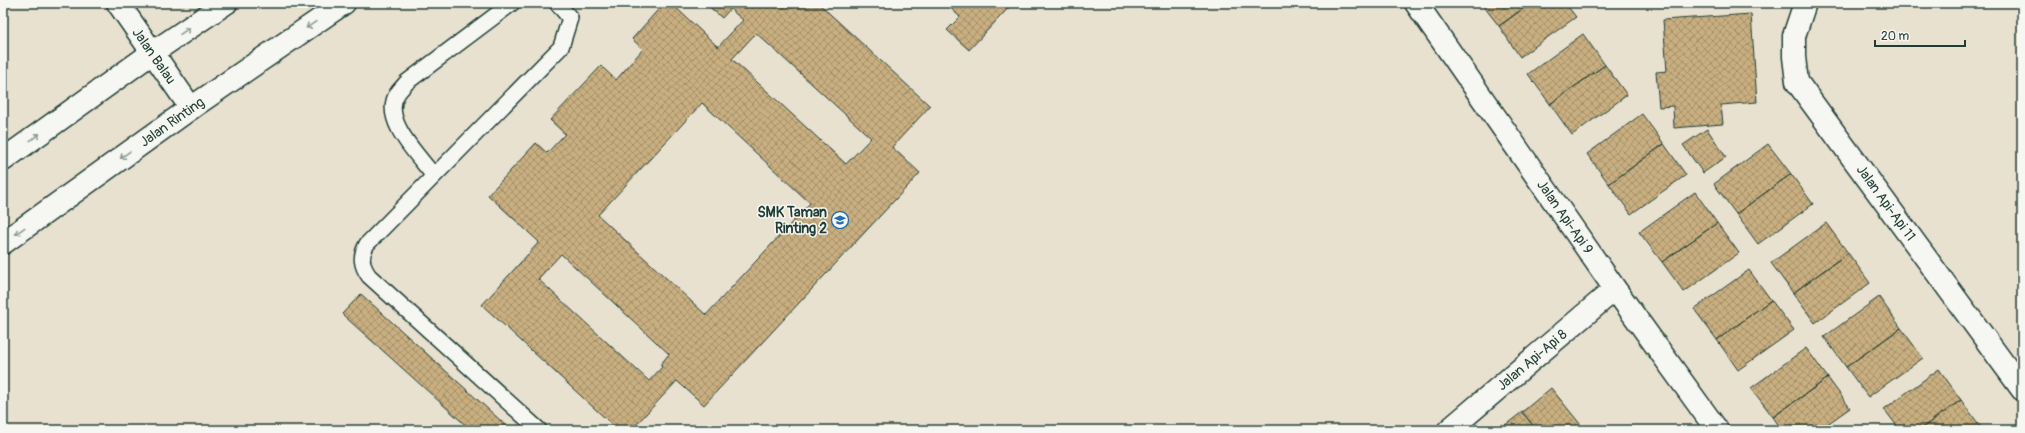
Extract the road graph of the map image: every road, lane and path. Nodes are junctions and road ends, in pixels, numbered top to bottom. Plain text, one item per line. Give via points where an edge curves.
1 (118, 3) edge
2 (226, 3) edge
3 (344, 3) edge
4 (512, 3) edge
5 (557, 3) edge
6 (1416, 3) edge
7 (1805, 3) edge
8 (152, 53) junction
9 (191, 108) junction
10 (3, 160) edge
11 (434, 176) junction
12 (3, 243) edge
13 (1615, 289) junction
14 (2022, 388) edge
15 (539, 430) edge
16 (1449, 430) edge
17 (1717, 430) edge

1 - 8 street, Jalan Balau
8 -> 2 street
3 -> 9 street, Jalan Rinting
4 - 11 lane via 407,82 396,95 393,112 397,127
5 - 11 lane via 570,18 561,47
6 - 13 street, Jalan Api-Api 9
7 - 14 street, Jalan Api-Api 11 via 1794,36 1798,82
8 - 9 street, Jalan Balau
10 -> 8 street
9 -> 12 street, Jalan Rinting
11 - 15 lane via 367,244 363,252 364,269
13 - 16 street, Jalan Api-Api 8
13 - 17 street, Jalan Api-Api 9

